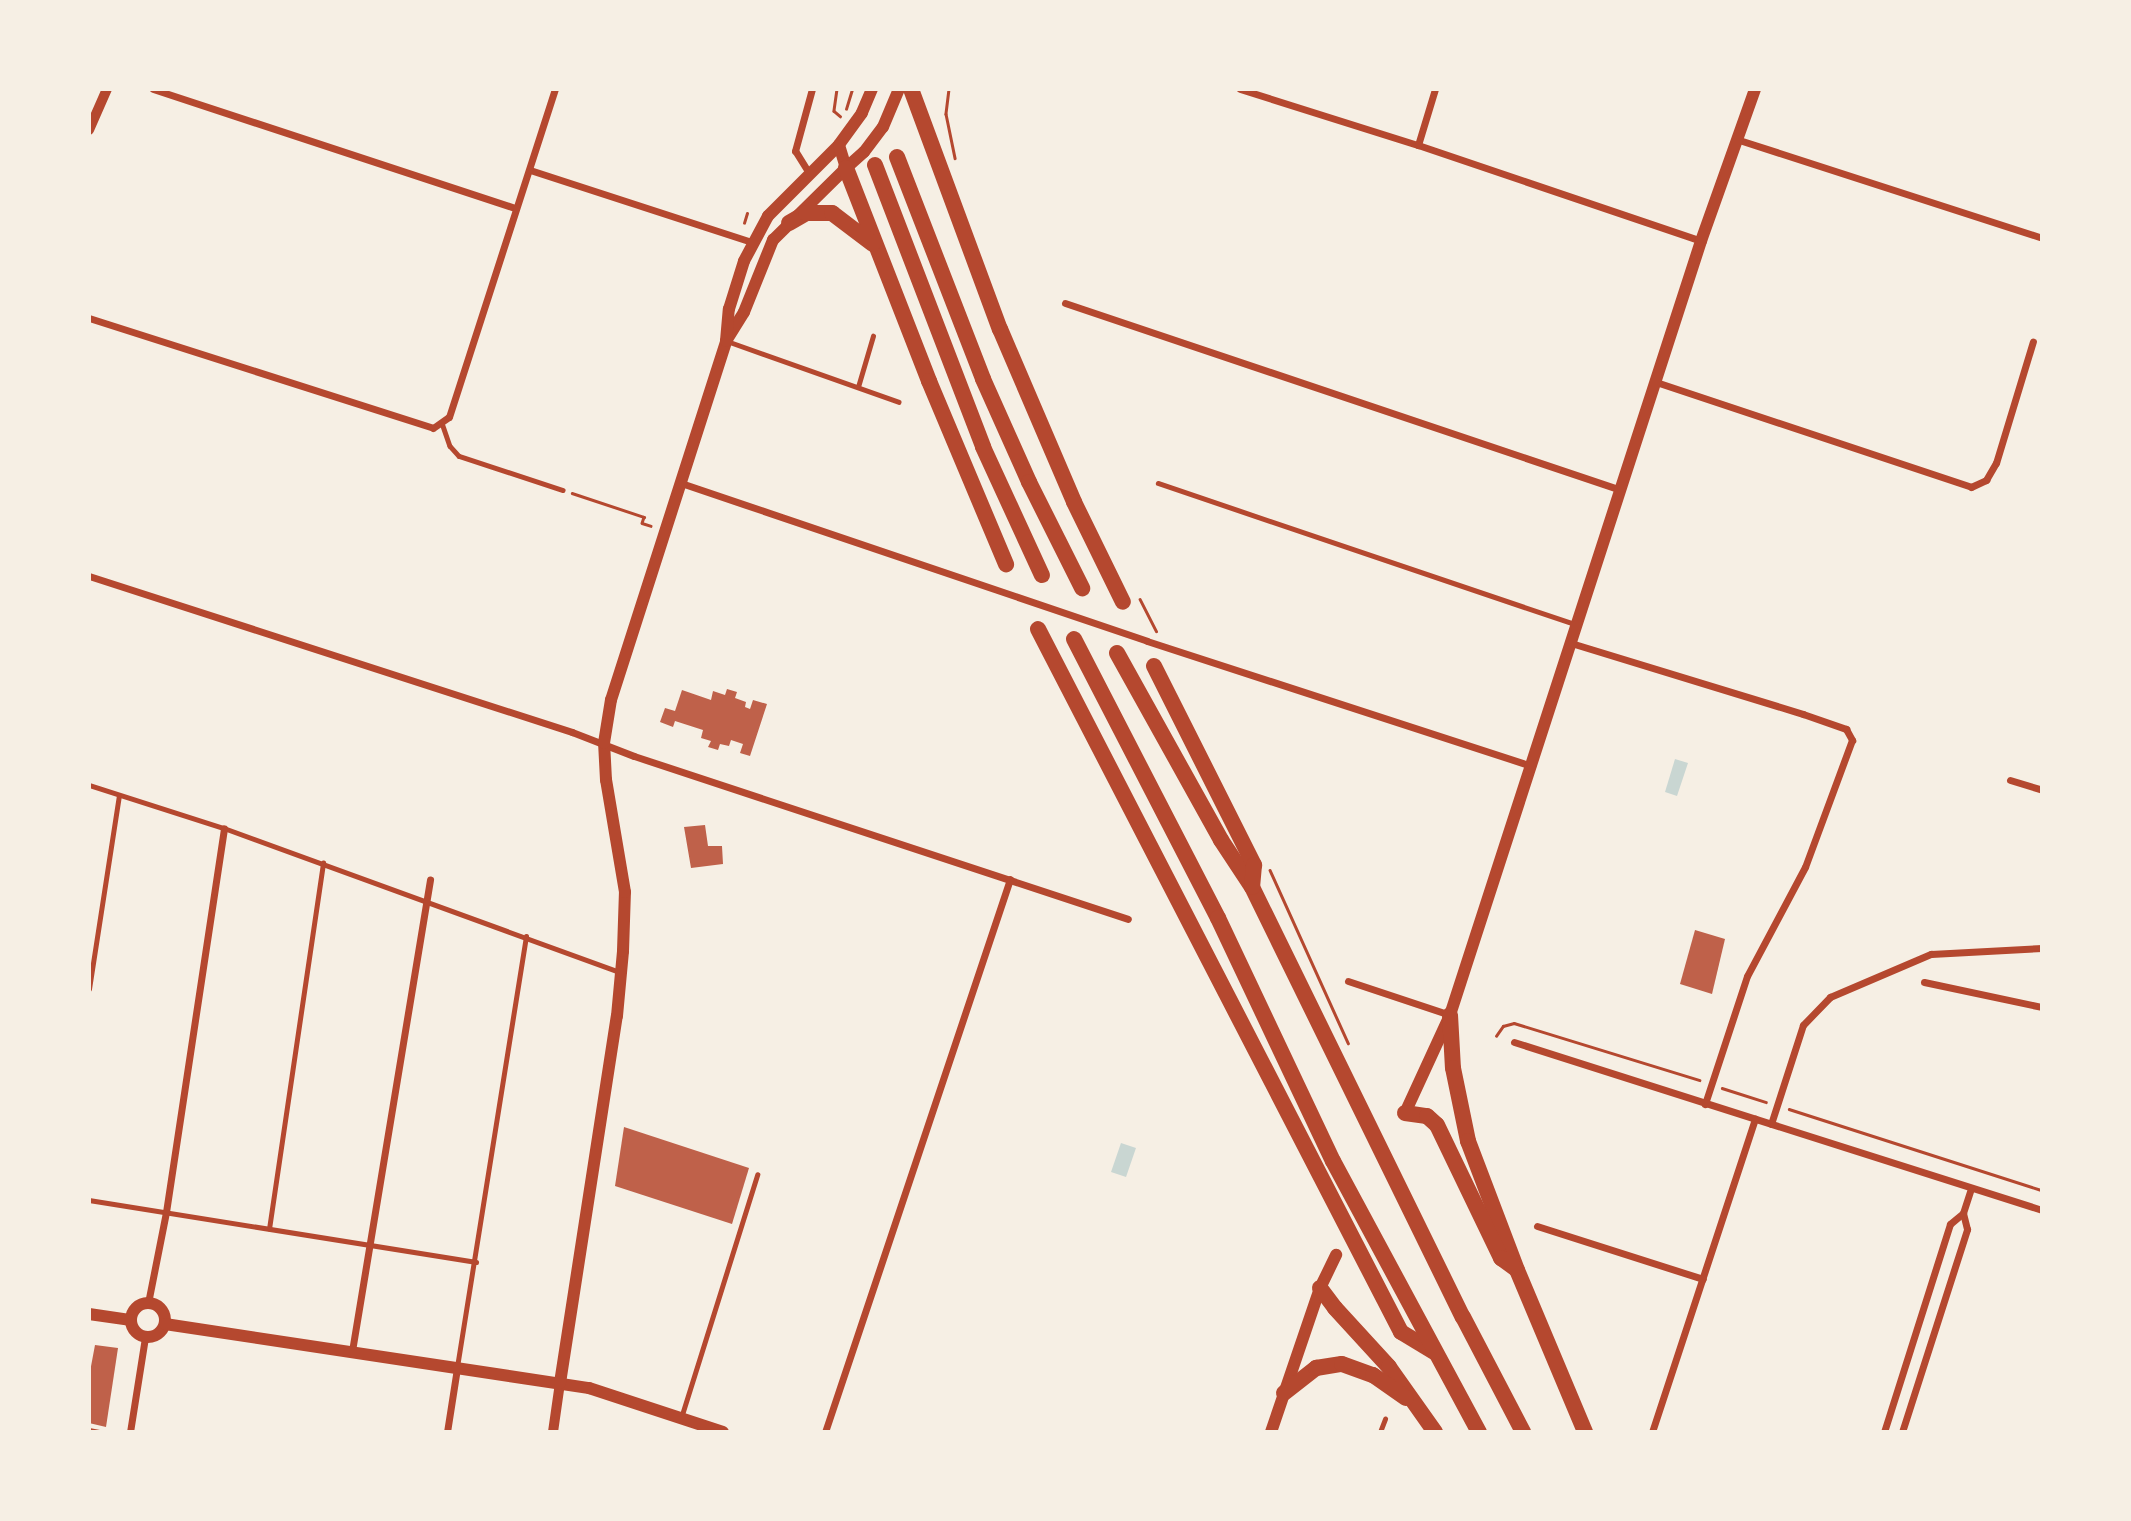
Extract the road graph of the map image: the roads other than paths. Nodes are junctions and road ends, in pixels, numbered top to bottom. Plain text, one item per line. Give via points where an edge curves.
1 (107, 89) edge
2 (153, 89) edge
3 (555, 89) edge
4 (812, 89) edge
5 (864, 89) edge
6 (872, 89) edge
7 (899, 89) edge
8 (911, 89) edge
9 (1240, 89) edge
10 (1435, 89) edge
11 (1755, 89) edge
12 (866, 105) junction
13 (89, 130) edge
14 (1735, 138) junction
15 (839, 145) junction
16 (1418, 145) junction
17 (897, 157) dead end
18 (875, 165) dead end
19 (846, 168) junction
20 (530, 170) junction
21 (809, 173) junction
22 (516, 208) junction
23 (789, 223) junction
24 (2042, 238) edge
25 (1701, 241) junction
26 (752, 242) junction
27 (875, 246) junction
28 (768, 248) junction
29 (1065, 303) dead end
30 (89, 318) edge
31 (873, 336) dead end
32 (726, 341) junction
33 (2033, 341) dead end
34 (1656, 382) junction
35 (858, 387) junction
36 (899, 402) dead end
37 (441, 422) junction
38 (681, 483) junction
39 (1158, 483) dead end
40 (562, 489) road end
41 (1622, 490) junction
42 (1006, 564) dead end
43 (1042, 575) dead end
44 (89, 576) edge
45 (1082, 587) dead end
46 (1123, 602) dead end
47 (1578, 624) junction
48 (1038, 629) dead end
49 (1074, 639) dead end
50 (1571, 643) junction
51 (1117, 653) dead end
52 (1154, 666) dead end
53 (604, 743) junction
54 (1532, 766) junction
55 (2010, 780) dead end
56 (89, 785) edge
57 (2042, 790) edge
58 (119, 796) junction
59 (224, 828) junction
60 (323, 863) junction
61 (430, 879) dead end
62 (1010, 879) junction
63 (1252, 887) junction
64 (426, 900) junction
65 (1128, 919) dead end
66 (526, 937) junction
67 (2042, 948) edge
68 (621, 973) junction
69 (1349, 981) dead end
70 (1924, 982) dead end
71 (89, 989) edge
72 (2042, 1007) edge
73 (1450, 1015) junction
74 (1514, 1042) dead end
75 (1705, 1104) junction
76 (1405, 1113) joint
77 (1755, 1119) junction
78 (1771, 1124) junction
79 (757, 1175) dead end
80 (1971, 1188) junction
81 (89, 1200) edge
82 (2042, 1210) edge
83 (166, 1212) junction
84 (1963, 1213) junction
85 (1537, 1226) dead end
86 (269, 1229) junction
87 (369, 1245) junction
88 (1336, 1255) dead end
89 (477, 1262) junction
90 (1517, 1270) junction
91 (1703, 1279) junction
92 (1320, 1288) junction
93 (148, 1303) junction
94 (89, 1314) edge
95 (130, 1320) junction
96 (164, 1324) junction
97 (145, 1337) junction
98 (352, 1351) junction
99 (1434, 1352) junction
100 (457, 1368) junction
101 (560, 1383) junction
102 (1284, 1393) junction
103 (1417, 1405) junction
104 (681, 1419) junction
105 (1385, 1419) dead end
106 (692, 1427) edge
107 (89, 1430) edge
108 (825, 1430) edge
109 (99, 1432) edge
110 (130, 1432) edge
111 (447, 1432) edge
112 (553, 1432) edge
113 (723, 1432) edge
114 (1271, 1432) edge
115 (1380, 1432) edge
116 (1434, 1432) edge
117 (1479, 1432) edge
118 (1523, 1432) edge
119 (1586, 1432) edge
120 (1652, 1432) edge
121 (1884, 1432) edge
122 (1902, 1432) edge

1 - 13 street
2 - 22 street
3 - 20 street
4 - 21 street via 795,151
5 - 12 main road
6 - 12 main road
7 - 19 main road via 883,127
8 - 46 highway via 1000,329 1074,502
9 - 16 street
10 - 16 street
11 - 14 main road
12 - 15 main road
14 - 24 street
14 - 25 main road
15 - 19 main road
15 - 21 main road
16 - 25 street
17 - 45 highway via 983,379
18 - 43 highway via 983,447
19 - 23 main road
19 - 27 highway
20 - 22 street
20 - 26 street
21 - 26 main road via 768,216
22 - 37 street via 449,417
23 - 27 highway via 811,212 832,214
23 - 28 main road
25 - 34 main road
26 - 28 main road
26 - 32 main road via 729,309
27 - 42 highway
28 - 32 main road via 744,312
29 - 41 street
30 - 37 street via 433,428
31 - 35 lane
32 - 35 lane
32 - 38 main road
33 - 34 street via 1996,463 1979,485 1961,485
34 - 41 main road
35 - 36 lane
37 - 40 lane via 459,456
38 - 53 main road via 611,700
38 - 54 street
39 - 47 lane
41 - 47 main road
44 - 53 street
47 - 50 main road
48 - 99 highway via 1401,1332
49 - 99 highway via 1218,918 1333,1161
50 - 54 main road
50 - 75 street via 1846,729 1852,740 1804,867 1746,976
51 - 63 highway
52 - 63 highway via 1254,865
53 - 62 street
53 - 68 main road via 625,892
54 - 73 main road
55 - 57 street
56 - 58 lane
58 - 59 lane
58 - 71 lane
59 - 60 lane
59 - 83 street
60 - 64 lane
60 - 86 lane
61 - 64 street
62 - 65 street
62 - 108 street
63 - 118 highway
64 - 66 lane
64 - 87 street
66 - 68 lane
66 - 89 lane
67 - 78 street via 1931,954 1830,997 1803,1026
68 - 101 main road
69 - 73 street
70 - 72 street
73 - 76 main road
73 - 90 highway via 1462,1122
74 - 75 street
75 - 77 street
76 - 90 highway via 1423,1114 1437,1125 1501,1258
77 - 78 street
77 - 91 street
78 - 80 street
79 - 104 lane
80 - 82 street
80 - 84 street
81 - 83 lane
83 - 86 lane
83 - 93 street
84 - 121 street via 1950,1224
84 - 122 street via 1966,1229
85 - 91 street
86 - 87 lane
87 - 89 lane
87 - 98 street
88 - 92 main road
89 - 100 lane
90 - 119 highway
91 - 120 street
92 - 102 main road
92 - 103 highway
93 - 95 main road via 134,1310
93 - 96 main road via 161,1310
94 - 95 main road
95 - 97 main road via 133,1329
96 - 97 main road via 160,1333
96 - 98 main road
97 - 110 street
98 - 100 main road
99 - 117 highway
100 - 101 main road
100 - 111 street
101 - 104 main road
101 - 112 street
102 - 103 highway via 1316,1368 1342,1364 1373,1375
102 - 114 main road
103 - 116 highway
104 - 106 main road
105 - 115 lane
106 - 113 main road
107 - 109 lane

